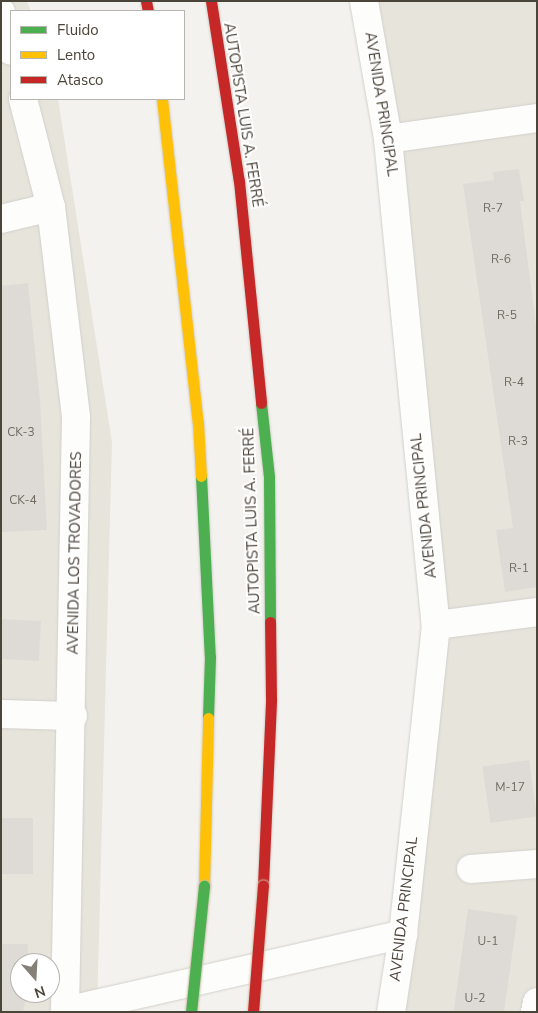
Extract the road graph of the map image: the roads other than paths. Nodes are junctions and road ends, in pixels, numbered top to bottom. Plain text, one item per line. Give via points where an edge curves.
1 (211, 1) edge
2 (364, 1) edge
3 (1, 12) edge
4 (10, 47) edge
5 (23, 100) edge
6 (162, 100) edge
7 (537, 118) edge
8 (388, 139) junction
9 (51, 207) junction
10 (1, 219) edge
11 (537, 612) edge
12 (436, 625) junction
13 (1, 714) edge
14 (73, 716) junction
15 (537, 864) edge
16 (471, 869) dead end
17 (403, 934) junction
18 (537, 1002) edge
19 (65, 1012) edge
20 (192, 1012) edge
21 (253, 1012) edge
22 (391, 1012) edge
23 (535, 1012) edge

1 - 21 highway, AUTOPISTA LUIS A. FERRÉ, bridge via 241,201 269,476 271,699 263,885
2 - 8 street, AVENIDA PRINCIPAL
3 - 4 street
5 - 9 street, AVENIDA LOS TROVADORES
6 - 20 highway, bridge via 198,424 210,657 204,886
7 - 8 street
8 - 12 street, AVENIDA PRINCIPAL
9 - 10 street
9 - 14 street, AVENIDA LOS TROVADORES via 76,418
11 - 12 street
12 - 17 street, AVENIDA PRINCIPAL
13 - 14 street
14 - 19 street, AVENIDA LOS TROVADORES
15 - 16 street
17 - 19 street
17 - 22 street, AVENIDA PRINCIPAL
18 - 23 street

